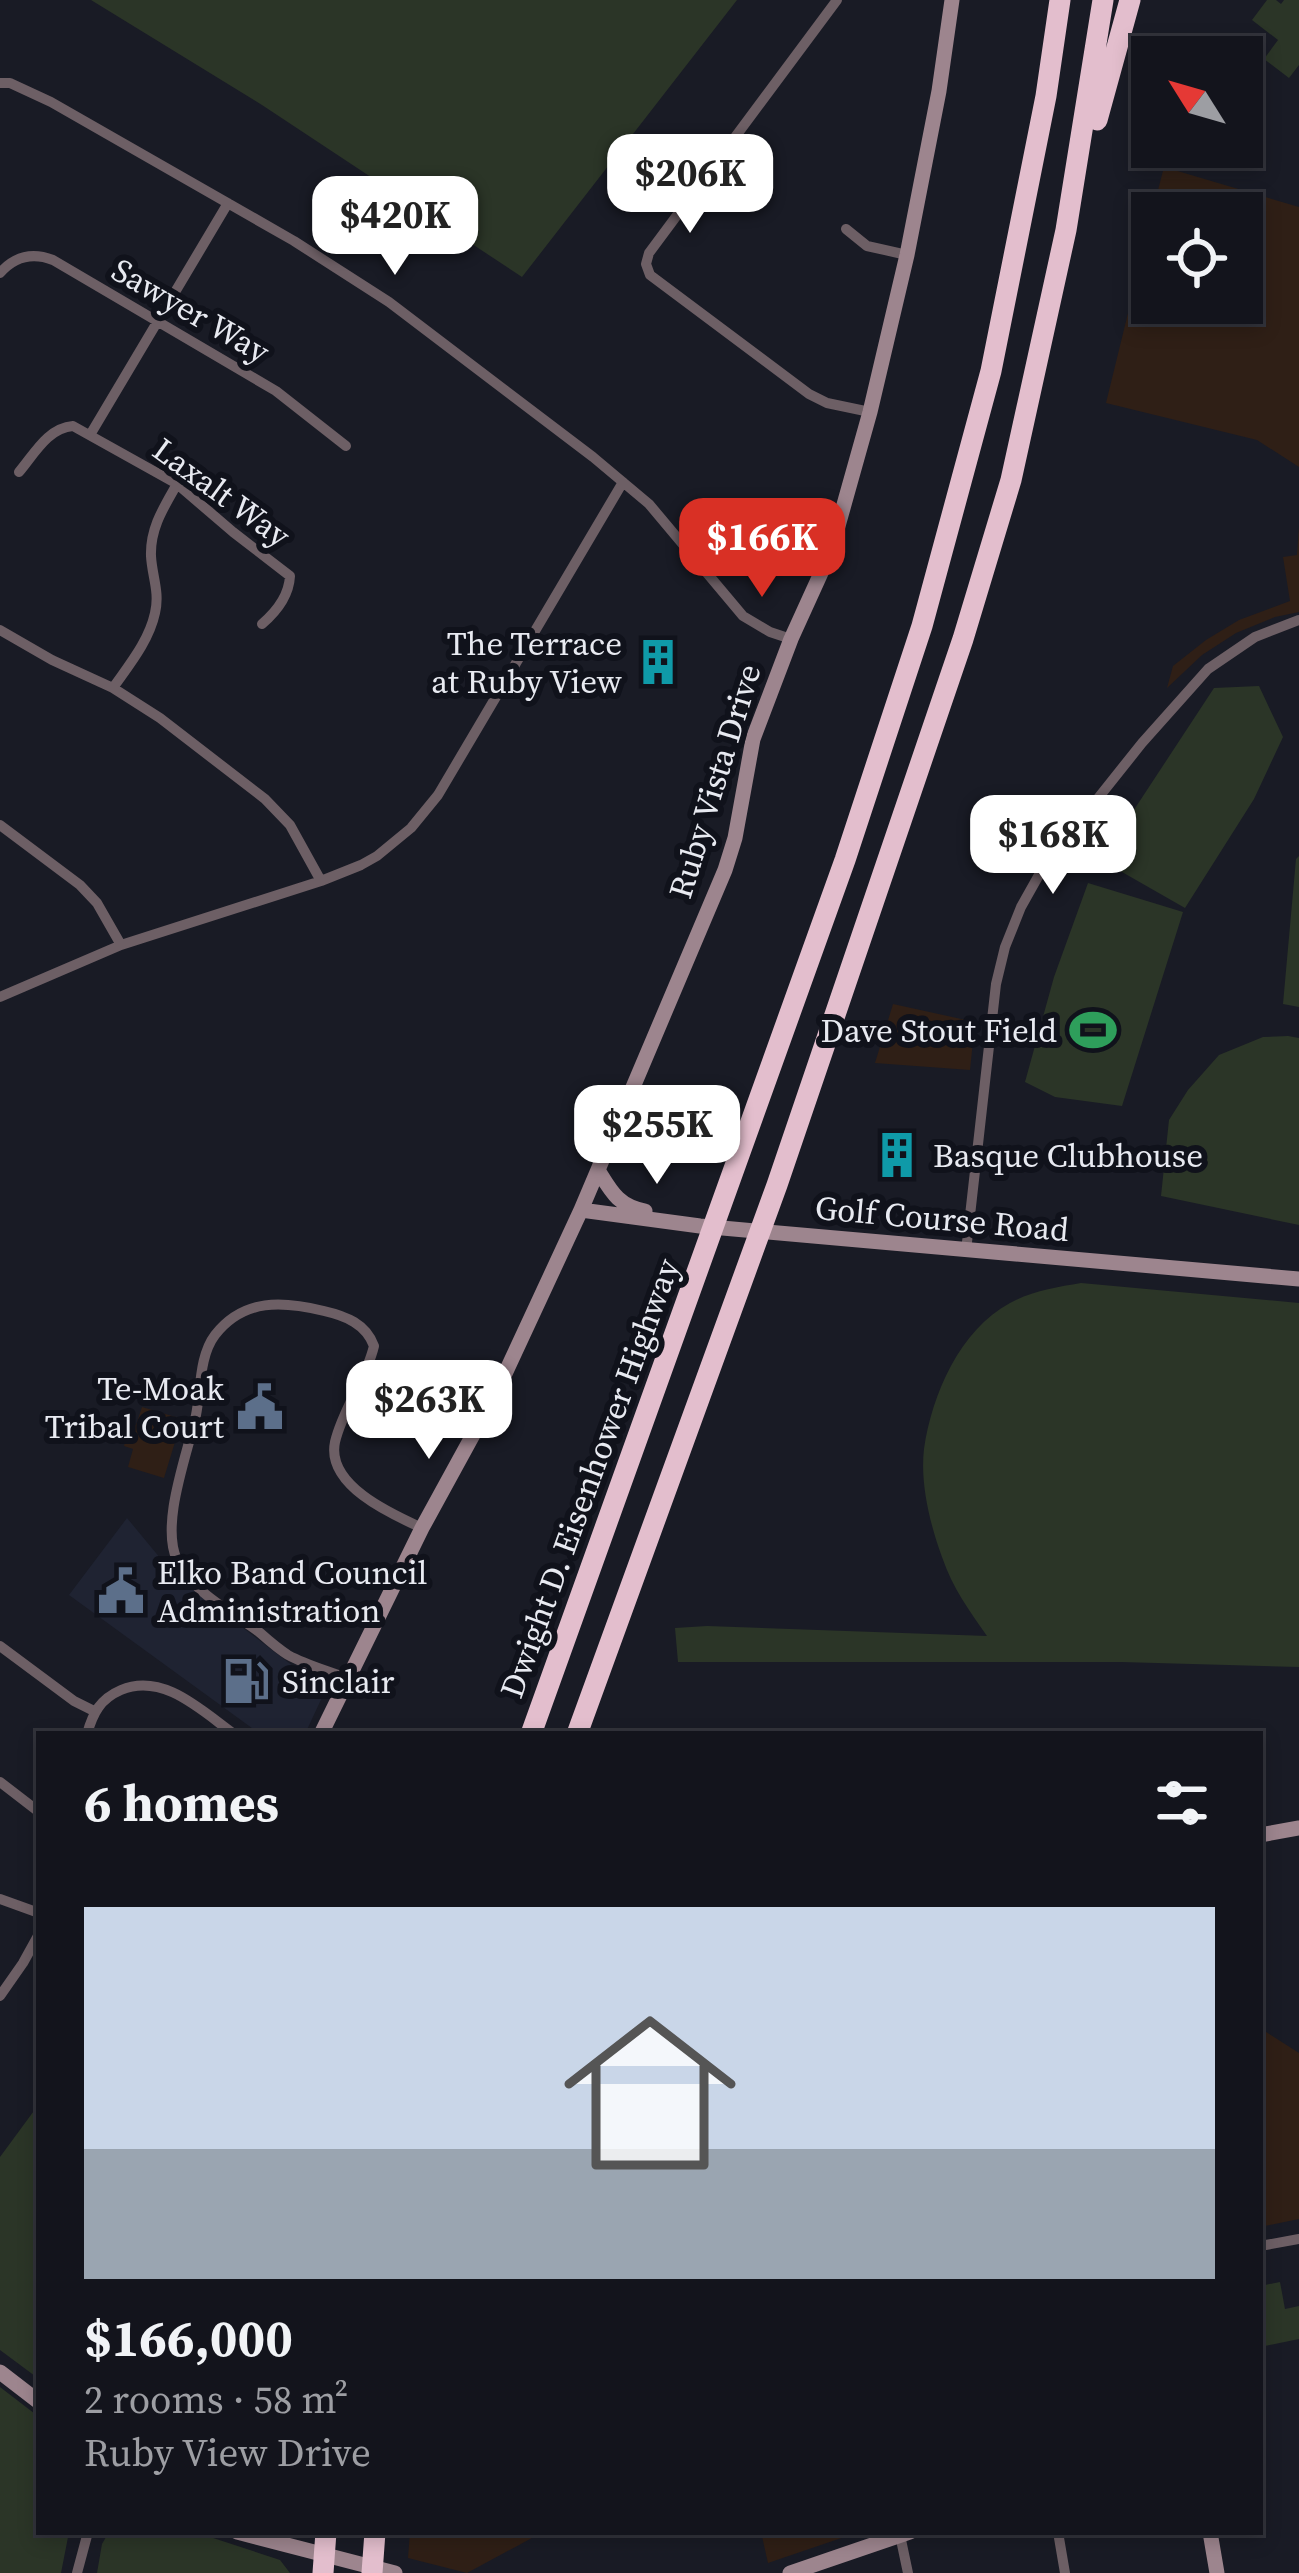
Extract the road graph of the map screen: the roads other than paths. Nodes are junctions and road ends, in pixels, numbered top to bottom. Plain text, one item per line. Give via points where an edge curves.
1 (837, 0) edge
2 (952, 0) edge
3 (1060, 0) edge
4 (1103, 0) edge
5 (1130, 0) edge
6 (0, 83) edge
7 (228, 202) junction
8 (846, 229) dead end
9 (1066, 230) junction
10 (907, 255) junction
11 (0, 273) edge
12 (159, 320) junction
13 (870, 412) junction
14 (90, 435) junction
15 (346, 446) dead end
16 (20, 472) dead end
17 (622, 482) junction
18 (177, 484) junction
19 (1299, 620) edge
20 (262, 624) dead end
21 (0, 631) edge
22 (790, 639) junction
23 (113, 688) junction
24 (0, 825) edge
25 (321, 880) junction
26 (121, 945) junction
27 (0, 998) edge
28 (598, 1170) junction
29 (581, 1210) junction
30 (700, 1226) junction
31 (966, 1251) junction
32 (1299, 1279) edge
33 (422, 1528) junction
34 (0, 1646) edge
35 (349, 1678) junction
36 (94, 1712) junction
37 (88, 1731) edge
38 (230, 1731) edge
39 (322, 1731) edge
40 (532, 1731) edge
41 (578, 1731) edge
42 (0, 1782) edge
43 (36, 1810) edge
44 (1299, 1828) edge
45 (1263, 1834) edge
46 (0, 1899) edge
47 (36, 1912) edge
48 (36, 1939) edge
49 (0, 1996) edge
50 (1299, 2240) edge
51 (1263, 2246) edge
52 (0, 2372) edge
53 (36, 2400) edge
54 (87, 2535) edge
55 (249, 2535) edge
56 (326, 2535) edge
57 (374, 2535) edge
58 (902, 2535) edge
59 (905, 2535) edge
60 (1059, 2535) edge
61 (1211, 2535) edge
62 (77, 2573) edge
63 (323, 2573) edge
64 (372, 2573) edge
65 (395, 2573) edge
66 (790, 2573) edge
67 (908, 2573) edge
68 (1065, 2573) edge
69 (1217, 2573) edge

1 - 13 street via 646,263 650,275 808,394
2 - 10 street, Ruby Vista Drive
3 - 40 highway, Dwight D. Eisenhower Highway via 991,371 922,626
4 - 9 highway
5 - 9 highway
6 - 7 street via 50,102
7 - 12 street
7 - 17 street via 389,302
8 - 10 street via 867,246
9 - 41 highway via 1011,481 963,639 777,1185
10 - 13 street, Ruby Vista Drive
11 - 12 street, Sawyer Way via 19,258 44,257
12 - 14 street
12 - 15 street, Sawyer Way via 276,391
13 - 22 street, Ruby Vista Drive via 831,551
14 - 16 street via 62,427
14 - 18 street, Laxalt Way
17 - 22 street via 660,515 743,616
17 - 25 street via 427,810 377,856
18 - 20 street, Laxalt Way via 290,576
18 - 23 street via 152,538 154,616
19 - 31 street via 1208,669 1044,866 1021,907 996,984
21 - 23 street
22 - 28 street, Ruby Vista Drive via 753,739 725,870
23 - 25 street via 277,809
24 - 26 street via 80,885
25 - 26 street
26 - 27 street
28 - 29 street, Ruby Vista Drive
28 - 30 street via 627,1207
29 - 30 street, Golf Course Road
29 - 33 street, Ruby Vista Drive
30 - 31 street, Golf Course Road
31 - 32 street, Golf Course Road
33 - 35 street, Ruby Vista Drive
33 - 35 street via 352,1488 334,1452 374,1346 361,1326 276,1302 253,1306 217,1333 207,1349 174,1513 174,1554 212,1598 288,1655
34 - 36 street
35 - 39 street, Ruby Vista Drive
36 - 37 street
36 - 38 street via 116,1693 148,1684
42 - 43 street
44 - 45 street
46 - 47 street
48 - 49 street
50 - 51 street
52 - 53 street
54 - 62 street
55 - 65 street
56 - 63 highway
57 - 64 highway
58 - 66 street
59 - 67 street
60 - 68 street
61 - 69 street

